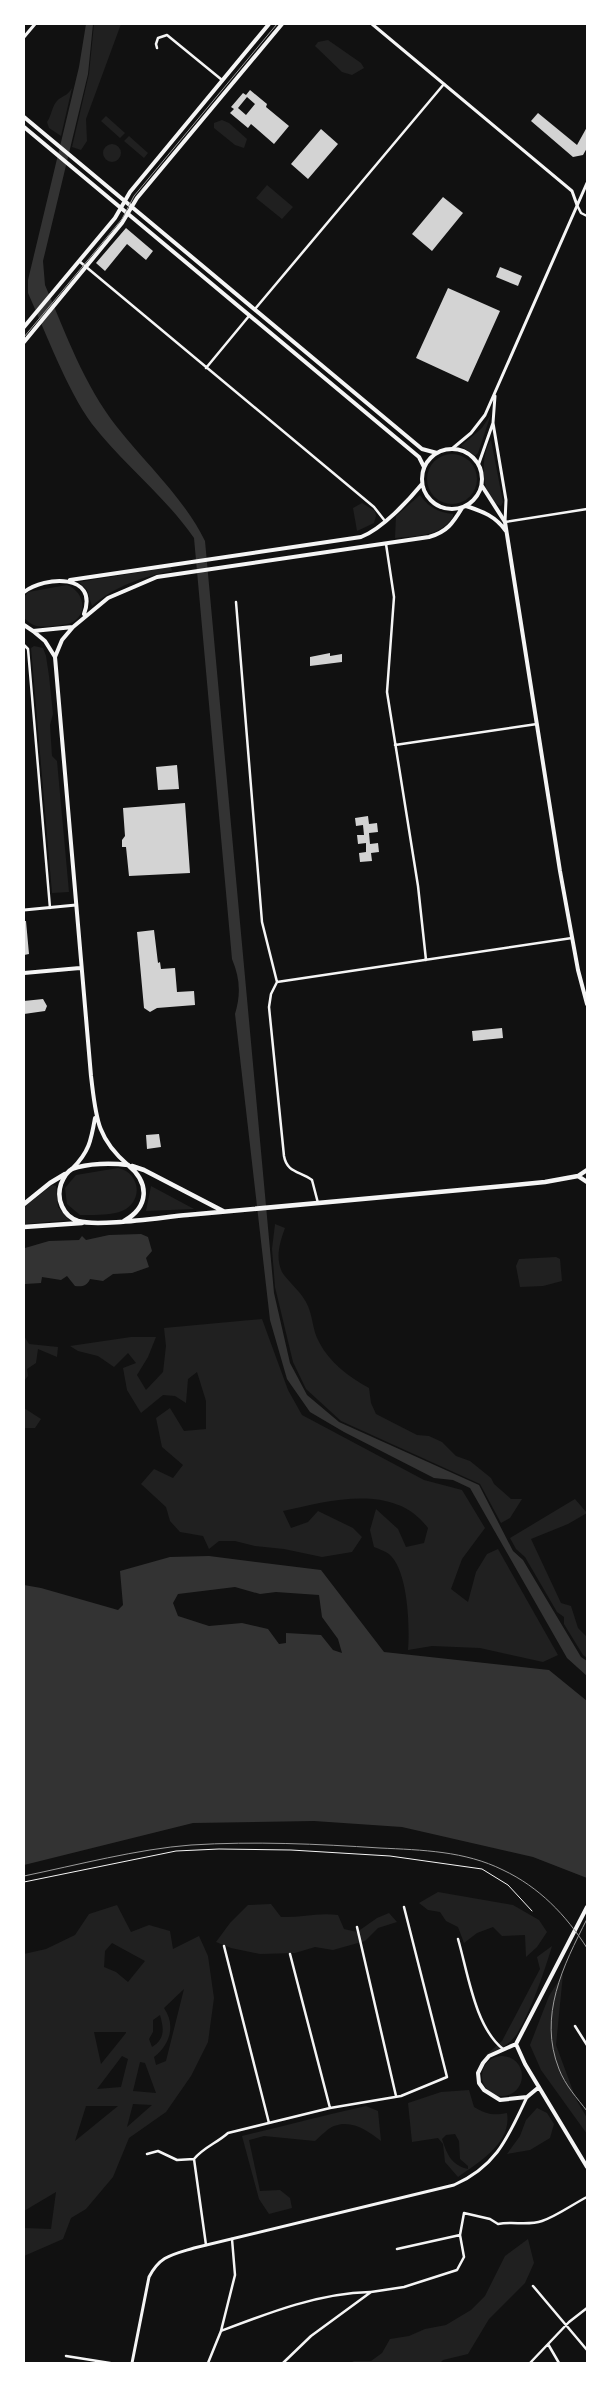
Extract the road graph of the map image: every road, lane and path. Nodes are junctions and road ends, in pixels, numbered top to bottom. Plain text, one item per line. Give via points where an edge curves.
1 (35, 24) edge
2 (269, 24) edge
3 (282, 24) edge
4 (372, 24) edge
5 (24, 37) edge
6 (157, 48) dead end
7 (222, 80) junction
8 (444, 84) junction
9 (24, 117) edge
10 (24, 127) edge
11 (587, 183) edge
12 (125, 201) junction
13 (132, 206) junction
14 (577, 206) junction
15 (122, 209) junction
16 (128, 214) junction
17 (587, 216) edge
18 (79, 261) junction
19 (86, 267) junction
20 (255, 310) junction
21 (249, 316) junction
22 (24, 326) edge
23 (24, 342) edge
24 (206, 368) junction
25 (496, 394) junction
26 (493, 423) junction
27 (453, 448) junction
28 (437, 453) junction
29 (479, 463) junction
30 (424, 467) junction
31 (422, 484) junction
32 (482, 486) junction
33 (464, 507) junction
34 (587, 509) edge
35 (385, 521) junction
36 (506, 522) junction
37 (506, 531) junction
38 (386, 544) junction
39 (70, 580) junction
40 (31, 587) junction
41 (24, 588) edge
42 (24, 592) edge
43 (236, 602) dead end
44 (84, 616) junction
45 (25, 627) edge
46 (73, 627) junction
47 (33, 631) junction
48 (24, 645) edge
49 (55, 657) junction
50 (537, 724) junction
51 (395, 745) junction
52 (77, 905) junction
53 (50, 908) junction
54 (24, 910) edge
55 (572, 938) junction
56 (426, 960) junction
57 (80, 968) junction
58 (24, 973) edge
59 (277, 982) junction
60 (587, 1004) edge
61 (96, 1118) junction
62 (128, 1165) junction
63 (72, 1169) junction
64 (587, 1170) edge
65 (66, 1174) junction
66 (578, 1176) junction
67 (587, 1182) edge
68 (318, 1203) junction
69 (24, 1204) edge
70 (224, 1212) junction
71 (124, 1221) junction
72 (88, 1223) junction
73 (24, 1227) edge
74 (24, 1882) edge
75 (404, 1907) dead end
76 (587, 1907) edge
77 (532, 1911) dead end
78 (357, 1927) dead end
79 (458, 1939) dead end
80 (224, 1946) dead end
81 (290, 1954) dead end
82 (575, 2026) dead end
83 (516, 2044) junction
84 (587, 2045) edge
85 (503, 2049) junction
86 (539, 2087) junction
87 (397, 2096) junction
88 (527, 2097) junction
89 (330, 2108) junction
90 (270, 2123) junction
91 (147, 2154) dead end
92 (194, 2159) junction
93 (587, 2167) edge
94 (587, 2196) edge
95 (460, 2235) junction
96 (232, 2239) junction
97 (206, 2246) junction
98 (397, 2249) dead end
99 (533, 2286) dead end
100 (371, 2292) junction
101 (587, 2308) edge
102 (567, 2324) junction
103 (221, 2331) junction
104 (548, 2344) junction
105 (587, 2350) edge
106 (66, 2356) dead end
107 (110, 2363) edge
108 (132, 2363) edge
109 (208, 2363) edge
110 (283, 2363) edge
111 (530, 2363) edge
112 (559, 2363) edge

1 - 5 street
2 - 7 main road
3 - 13 main road
4 - 8 street
6 - 7 street via 157,40 167,35
7 - 12 main road
8 - 14 street via 572,191
8 - 20 street
9 - 12 main road
10 - 15 main road
11 - 14 street
12 - 13 main road
12 - 15 main road
13 - 16 main road
13 - 20 main road
14 - 17 street
14 - 25 street
15 - 16 main road
15 - 18 main road
16 - 19 main road
16 - 21 main road
18 - 19 street
18 - 22 main road
19 - 23 main road
19 - 24 street
20 - 28 main road via 422,449
21 - 24 street
21 - 30 main road via 419,457
24 - 35 street via 374,507
25 - 26 street
25 - 27 street via 479,424
26 - 29 street
26 - 36 street via 506,500
27 - 28 main road
27 - 29 main road via 464,450
28 - 30 main road
29 - 32 main road
30 - 31 main road
31 - 33 main road via 432,502 446,508
31 - 35 main road
32 - 33 main road via 474,501
32 - 36 main road
33 - 37 main road via 489,514
33 - 38 main road via 449,527 440,533
34 - 36 street
35 - 39 main road via 362,537
36 - 37 main road
37 - 50 main road
38 - 44 main road via 157,577 108,598
38 - 51 street via 394,597 387,692
39 - 40 main road
39 - 44 main road via 85,593
40 - 41 main road
40 - 42 main road
43 - 59 street via 262,922
44 - 46 main road
45 - 47 main road
46 - 47 main road
46 - 49 main road via 62,640
47 - 49 main road via 45,641
48 - 53 street via 28,649
49 - 52 main road
50 - 51 street
50 - 55 main road
51 - 56 street via 418,886
52 - 53 street
52 - 57 main road
53 - 54 street
55 - 56 street
55 - 60 main road
56 - 59 street
57 - 58 main road
57 - 61 main road
59 - 68 street via 270,994 269,1007 285,1163 312,1180
61 - 62 main road via 106,1143
61 - 63 main road via 84,1157
62 - 63 main road via 102,1164
62 - 70 main road via 144,1170
62 - 71 main road via 141,1179 144,1188 143,1200
63 - 65 main road
64 - 66 main road
65 - 69 main road
65 - 72 main road via 60,1188 60,1203 68,1216
66 - 67 main road
66 - 68 main road via 545,1182
68 - 70 main road
70 - 71 main road
71 - 72 main road
72 - 73 main road
74 - 77 path via 176,1851 292,1850 390,1856 482,1869 508,1885
75 - 87 street via 446,2077
76 - 83 main road
78 - 87 street
79 - 85 street via 480,2017 492,2040
80 - 90 street
81 - 89 street
82 - 84 street
83 - 85 main road
83 - 86 main road
85 - 88 main road via 483,2063 478,2073 479,2083 491,2096 500,2100
86 - 88 main road
86 - 93 main road
87 - 89 street
88 - 96 street via 504,2145 490,2163 470,2178 454,2185
89 - 90 street
90 - 92 street via 228,2133 201,2150
91 - 92 street via 158,2151 177,2160
92 - 97 street
94 - 95 street via 542,2221 530,2223 511,2221 498,2224 464,2213
95 - 98 street
95 - 100 street via 464,2258 457,2270 404,2287
96 - 97 street
96 - 103 street via 235,2275
97 - 108 street via 168,2256 155,2266 149,2278
99 - 102 street
100 - 103 street via 354,2292 291,2306
100 - 110 street via 311,2336
101 - 102 street
102 - 104 street
102 - 105 street
103 - 109 street
104 - 111 street
104 - 112 street
106 - 107 street

